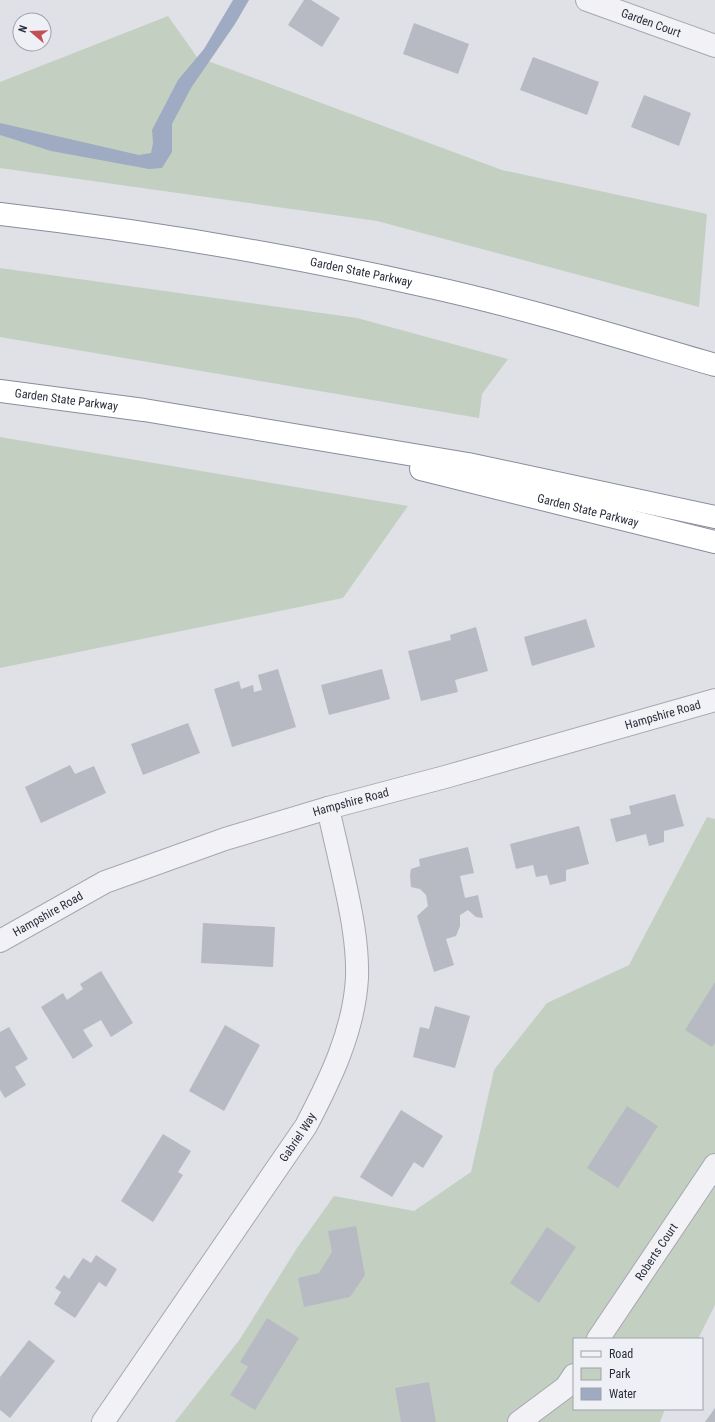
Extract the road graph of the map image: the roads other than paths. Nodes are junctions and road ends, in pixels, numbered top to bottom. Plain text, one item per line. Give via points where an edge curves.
1 (587, 0) edge
2 (715, 46) edge
3 (0, 214) edge
4 (715, 365) edge
5 (0, 391) edge
6 (298, 436) junction
7 (715, 517) edge
8 (715, 542) edge
9 (715, 700) edge
10 (328, 808) junction
11 (0, 942) edge
12 (715, 1165) edge
13 (599, 1338) edge
14 (573, 1376) edge
15 (103, 1422) edge
16 (519, 1422) edge

1 - 2 street, Garden Court
3 - 4 highway, Garden State Parkway via 146,233 366,273 511,307
5 - 6 highway, Garden State Parkway via 144,410
6 - 7 highway, Garden State Parkway via 468,464
6 - 8 highway, Garden State Parkway via 461,480
9 - 10 street, Hampshire Road via 445,778
10 - 11 street, Hampshire Road via 225,839 105,882
10 - 15 street, Gabriel Way via 356,944 356,985 343,1044 326,1087 306,1126
12 - 13 street, Roberts Court
14 - 16 street via 566,1387

